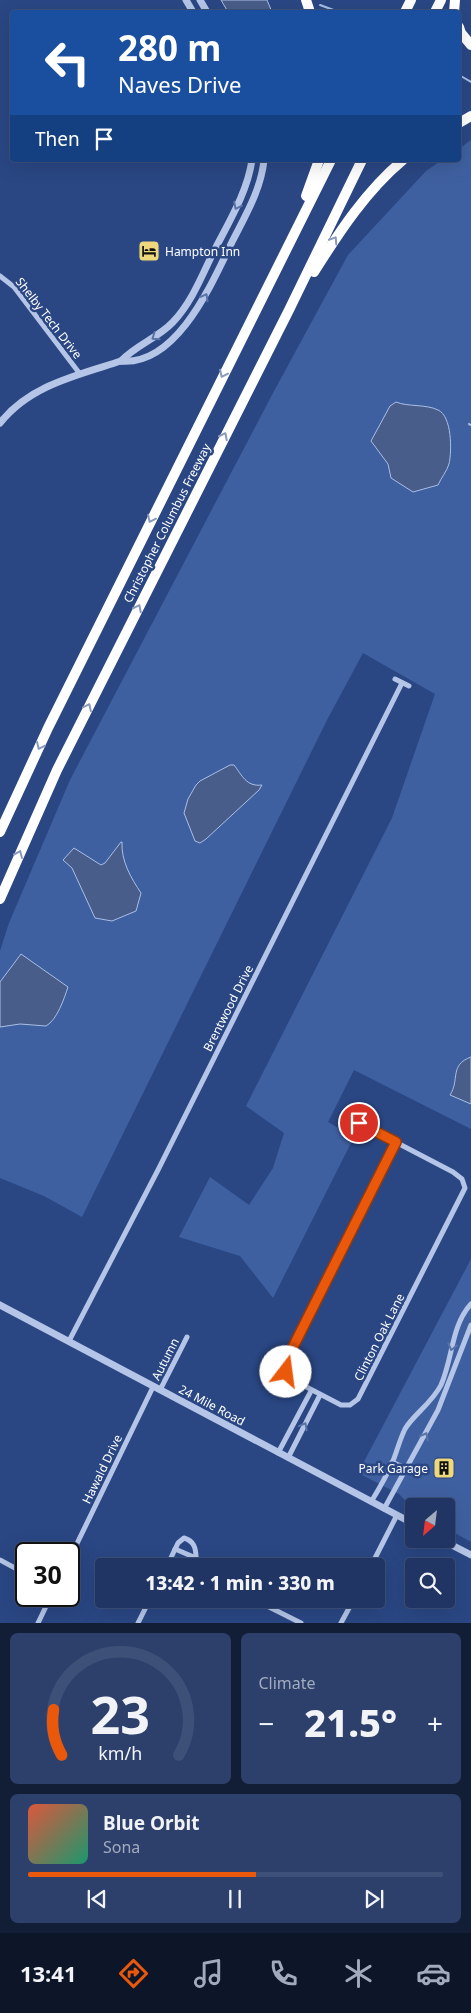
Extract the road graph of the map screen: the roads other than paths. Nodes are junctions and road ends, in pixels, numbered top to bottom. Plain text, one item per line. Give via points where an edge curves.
1 (461, 33) edge
2 (471, 45) edge
3 (252, 162) edge
4 (264, 162) edge
5 (318, 162) edge
6 (330, 162) edge
7 (361, 162) edge
8 (401, 162) edge
9 (274, 273) junction
10 (0, 276) edge
11 (184, 308) junction
12 (288, 310) junction
13 (189, 322) junction
14 (121, 361) junction
15 (80, 374) junction
16 (0, 423) edge
17 (396, 679) dead end
18 (402, 683) junction
19 (409, 686) dead end
20 (0, 832) edge
21 (0, 899) edge
22 (359, 1123) dead end
23 (396, 1142) junction
24 (471, 1304) edge
25 (0, 1305) edge
26 (471, 1325) edge
27 (187, 1337) dead end
28 (69, 1342) junction
29 (447, 1378) junction
30 (157, 1388) junction
31 (311, 1391) junction
32 (320, 1395) junction
33 (278, 1453) junction
34 (288, 1458) junction
35 (392, 1462) junction
36 (405, 1468) junction
37 (371, 1502) junction
38 (384, 1509) junction
39 (397, 1515) junction
40 (405, 1519) edge
41 (78, 1542) edge
42 (455, 1547) edge
43 (175, 1549) junction
44 (471, 1555) edge
45 (171, 1558) edge
46 (196, 1558) joint
47 (375, 1558) edge
48 (0, 1560) edge
49 (15, 1568) edge
50 (46, 1607) edge
51 (146, 1608) edge
52 (271, 1608) edge
53 (349, 1608) edge
54 (38, 1623) edge
55 (138, 1623) edge
56 (301, 1623) edge
57 (341, 1623) edge

1 - 2 highway
3 -> 11 street via 240,200
13 -> 4 street via 251,204
5 - 9 highway
6 - 9 highway, Christopher Columbus Freeway
7 - 12 highway, Christopher Columbus Freeway
12 -> 8 highway via 343,226 363,200
9 -> 20 highway, Christopher Columbus Freeway via 48,728
10 - 15 street, Shelby Tech Drive via 14,287
11 - 13 street via 184,317
11 -> 14 street via 166,329 130,351
21 -> 12 highway, Christopher Columbus Freeway via 57,770
13 - 14 street via 153,353 135,362
14 - 15 street
15 - 16 street via 31,394
17 - 18 street
18 - 19 street
18 - 28 street, Brentwood Drive
22 - 23 street
23 - 31 street, Clinton Oak Lane via 286,1361 288,1376
23 - 32 street, Clinton Oak Lane via 453,1172 464,1183 464,1194 357,1401 341,1405
24 -> 29 street via 457,1326
25 - 28 street, 24 Mile Road
26 - 29 street
27 - 30 street, Autumn
28 - 30 street, 24 Mile Road
29 - 35 street via 406,1428
36 -> 29 street via 438,1410
30 - 33 street, 24 Mile Road
30 - 41 street, Hawald Drive
31 - 32 street, Clinton Oak Lane
31 - 33 street
34 -> 32 street
33 - 34 street, 24 Mile Road
34 - 37 street, 24 Mile Road
35 - 36 street
35 - 37 street
36 - 38 street
37 - 38 street, 24 Mile Road
38 - 39 street, 24 Mile Road
39 - 40 street, 24 Mile Road
39 - 47 street
42 - 44 street
43 - 45 street
43 - 46 street
43 - 46 street via 184,1538 190,1540 196,1548
48 - 49 street
50 - 54 street
51 - 55 street
52 - 56 street
53 - 57 street

